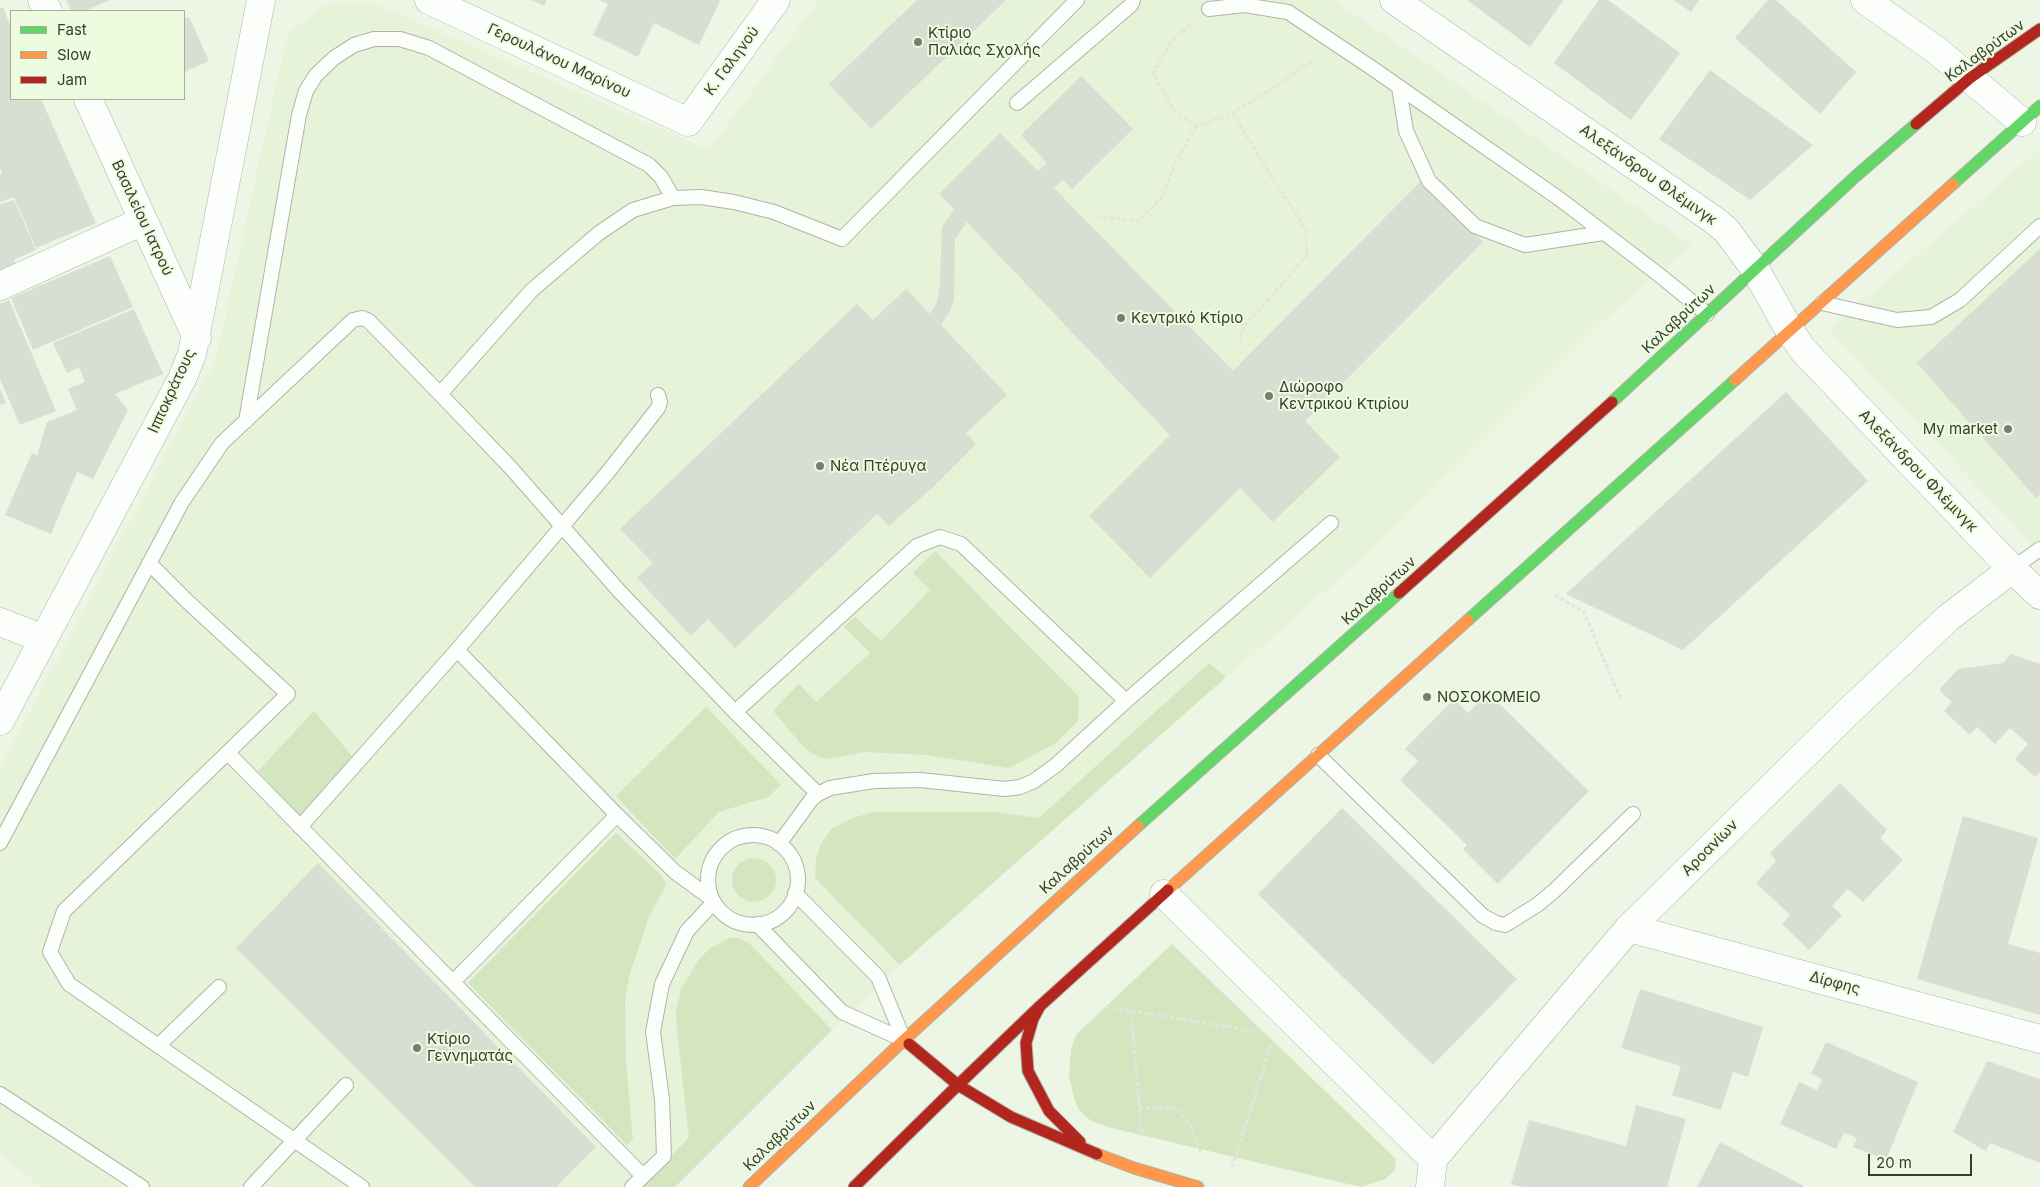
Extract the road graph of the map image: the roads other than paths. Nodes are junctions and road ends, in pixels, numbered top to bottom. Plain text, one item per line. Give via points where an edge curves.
1 (261, 0) edge
2 (429, 0) edge
3 (776, 0) edge
4 (1077, 0) edge
5 (1133, 0) edge
6 (1394, 0) edge
7 (1865, 0) edge
8 (1209, 9) road end
9 (2040, 29) edge
10 (1970, 78) junction
11 (1399, 87) junction
12 (88, 100) edge
13 (1017, 103) dead end
14 (2031, 114) edge
15 (688, 122) joint
16 (673, 198) junction
17 (144, 221) junction
18 (2040, 226) edge
19 (1603, 233) junction
20 (1754, 269) junction
21 (0, 286) edge
22 (1822, 303) junction
23 (1707, 314) junction
24 (1790, 331) junction
25 (197, 338) junction
26 (440, 394) junction
27 (658, 395) dead end
28 (246, 421) junction
29 (1331, 523) dead end
30 (561, 525) junction
31 (2040, 549) edge
32 (149, 563) junction
33 (2012, 569) junction
34 (2040, 595) edge
35 (0, 622) edge
36 (44, 639) junction
37 (457, 650) junction
38 (1126, 701) junction
39 (735, 712) junction
40 (0, 721) edge
41 (228, 753) junction
42 (1318, 755) junction
43 (818, 794) junction
44 (1633, 814) dead end
45 (617, 815) junction
46 (300, 827) junction
47 (0, 843) edge
48 (779, 844) junction
49 (795, 893) junction
50 (1164, 894) junction
51 (713, 900) junction
52 (757, 924) junction
53 (1629, 928) junction
54 (453, 982) junction
55 (219, 987) dead end
56 (1040, 1006) junction
57 (2040, 1039) edge
58 (904, 1040) junction
59 (158, 1046) junction
60 (346, 1085) dead end
61 (958, 1085) junction
62 (0, 1094) edge
63 (295, 1140) junction
64 (1093, 1152) junction
65 (1433, 1159) junction
66 (643, 1176) junction
67 (142, 1187) edge
68 (251, 1187) edge
69 (362, 1187) edge
70 (632, 1187) edge
71 (748, 1187) edge
72 (854, 1187) edge
73 (1198, 1187) edge
74 (1430, 1187) edge

1 - 25 street, Ιπποκράτους
2 - 15 street, Γερουλάνου Μαρίνου
3 - 15 street, Κ. Γαληνού
4 - 16 lane via 842,239 774,212 734,202 701,196
5 - 13 lane
6 - 20 street, Αλεξάνδρου Φλέμινγκ via 1714,220
7 - 10 street
8 - 11 lane via 1244,5 1288,12
9 - 10 main road, Καλαβρύτων
10 - 14 street
10 - 20 main road, Καλαβρύτων
11 - 19 lane
11 - 19 lane via 1406,130 1429,181 1475,226 1525,245
12 - 17 street, Βασιλείου Ιατρού
14 - 22 main road
16 - 26 lane via 633,210 599,233 532,290
16 - 28 lane via 662,177 649,165 429,48 400,39 374,39 354,45 316,75 306,91
17 - 21 street
17 - 25 street, Βασιλείου Ιατρού
18 - 22 lane via 1960,300 1931,317 1897,320
19 - 23 lane
20 - 23 main road, Καλαβρύτων
20 - 24 street, Αλεξάνδρου Φλέμινγκ
22 - 24 main road
23 - 58 main road, Καλαβρύτων via 978,969
24 - 33 street, Αλεξάνδρου Φλέμινγκ via 1803,350
24 - 42 main road
25 - 36 street, Ιπποκράτους via 182,379
26 - 28 lane via 369,321 362,318 353,320
26 - 30 lane
27 - 30 lane via 658,408
28 - 32 lane via 222,443 182,502
29 - 38 lane
30 - 37 lane
30 - 39 lane
31 - 33 lane, Αροανίων
32 - 41 lane via 288,694
32 - 47 lane
33 - 34 street, Αλεξάνδρου Φλέμινγκ
33 - 53 street, Αροανίων via 1941,625 1847,713
35 - 36 street
36 - 40 street, Ιπποκράτους
37 - 45 lane
37 - 46 lane
38 - 39 lane via 961,544 940,537 917,546
38 - 43 lane via 1047,774 1020,787 1005,789 920,780 884,780 835,787
39 - 43 lane
41 - 46 lane
41 - 59 lane via 64,911 50,952 68,984
42 - 44 lane via 1483,916 1505,925 1554,891
42 - 50 main road
43 - 48 lane
45 - 51 lane via 675,872
45 - 54 lane
46 - 54 lane
48 - 49 lane via 795,866
48 - 51 lane via 766,837 752,835 737,838 724,846 709,870 708,884
49 - 52 lane via 781,915
49 - 58 lane via 878,978
50 - 56 main road
50 - 65 street
51 - 52 lane via 730,918 743,924
51 - 66 lane via 687,931 662,984 653,1032 662,1099 664,1156
52 - 58 lane via 842,1012
53 - 57 street, Δίρφης
53 - 65 street, Αροανίων
54 - 66 lane
55 - 59 lane
56 - 61 main road
56 - 64 main road via 1032,1019 1026,1043 1028,1071 1049,1111
58 - 61 main road
58 - 71 main road, Καλαβρύτων
59 - 63 lane
60 - 63 lane
61 - 64 main road via 1011,1117
61 - 72 main road
62 - 67 lane
63 - 68 lane
63 - 69 lane
64 - 73 main road
65 - 74 street
66 - 70 lane

